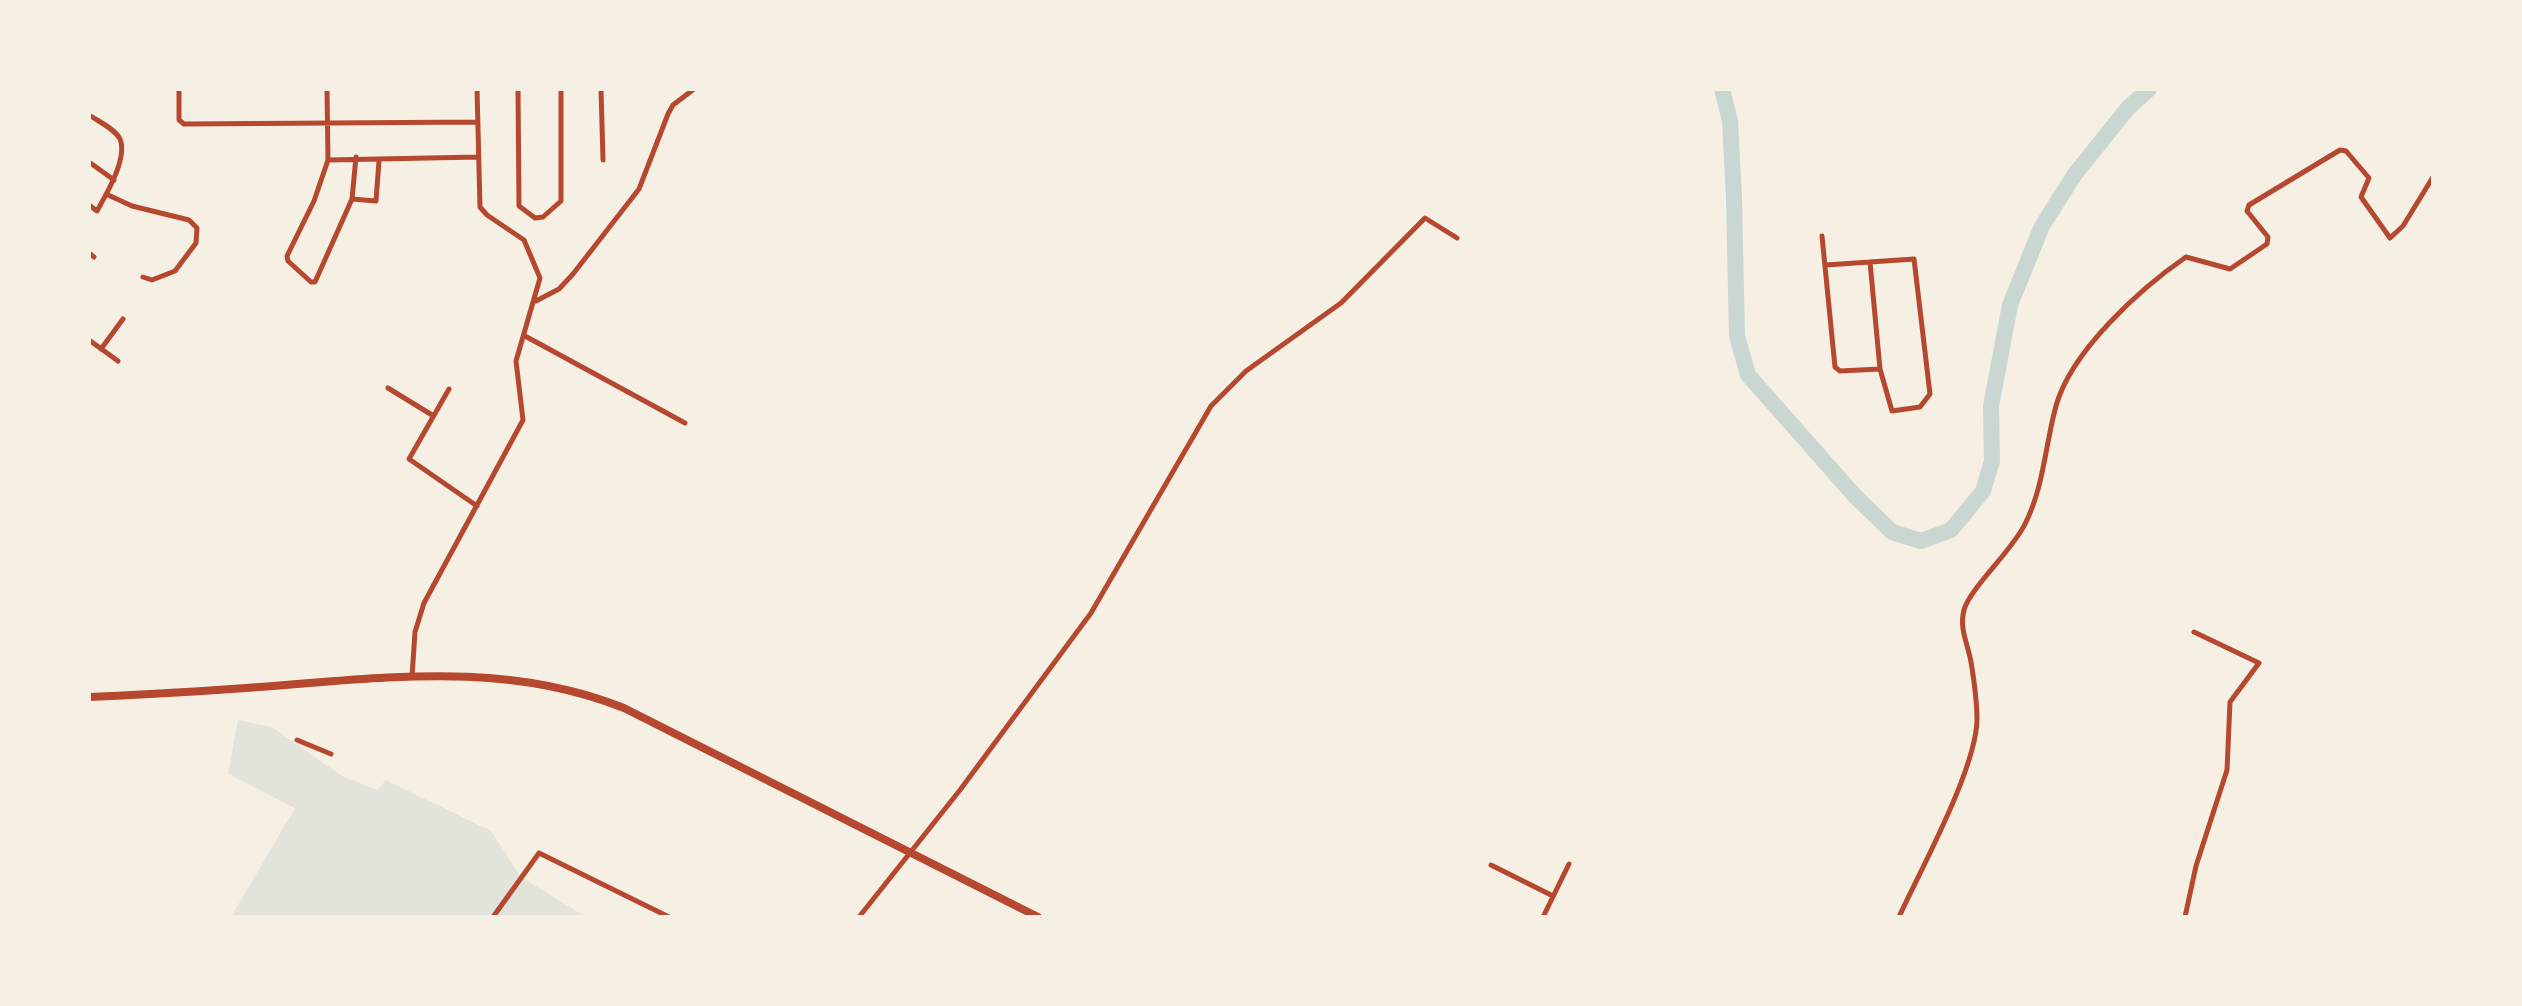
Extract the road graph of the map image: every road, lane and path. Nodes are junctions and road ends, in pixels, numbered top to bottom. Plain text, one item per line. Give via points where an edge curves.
1 (179, 89) edge
2 (327, 89) edge
3 (477, 89) edge
4 (518, 89) edge
5 (561, 89) edge
6 (601, 89) edge
7 (694, 89) edge
8 (89, 115) edge
9 (478, 122) junction
10 (328, 124) junction
11 (356, 157) junction
12 (479, 157) junction
13 (328, 160) junction
14 (603, 160) dead end
15 (379, 161) dead end
16 (89, 162) edge
17 (2433, 177) edge
18 (114, 180) junction
19 (106, 194) junction
20 (352, 199) junction
21 (89, 205) edge
22 (1822, 236) dead end
23 (1457, 238) dead end
24 (1870, 262) junction
25 (1826, 265) junction
26 (143, 277) dead end
27 (536, 301) junction
28 (123, 318) dead end
29 (525, 336) junction
30 (89, 340) edge
31 (101, 349) junction
32 (118, 361) dead end
33 (1880, 369) junction
34 (388, 388) dead end
35 (449, 389) dead end
36 (432, 415) junction
37 (685, 423) dead end
38 (477, 506) junction
39 (2194, 632) dead end
40 (412, 677) junction
41 (89, 697) edge
42 (297, 740) dead end
43 (331, 754) dead end
44 (911, 854) junction
45 (1570, 864) dead end
46 (1491, 865) dead end
47 (1553, 896) junction
48 (1033, 916) edge
49 (493, 917) edge
50 (669, 917) edge
51 (859, 917) edge
52 (1543, 917) edge
53 (1899, 917) edge
54 (2185, 917) edge

1 - 10 street via 179,120 184,124
2 - 10 street
3 - 9 street
4 - 5 street via 519,206 527,215 543,218 558,207 562,195
6 - 14 street
7 - 27 street via 668,114 639,189 573,274 559,289
8 - 18 street via 120,139
9 - 10 street
9 - 12 street
10 - 13 street
11 - 12 street
11 - 13 street
11 - 20 street
12 - 27 street via 480,207 529,248 540,282
13 - 20 street via 287,256 312,282
15 - 20 street via 376,201
16 - 18 street
17 - 53 street via 2403,226 2390,238 2361,197 2370,178 2340,150 2249,205 2247,211 2268,237 2267,244 2230,270 2188,257 2169,268 2133,298 2075,369 2056,405 2042,482 2025,525 1965,606 1963,633 1973,681 1976,733
18 - 19 street
19 - 21 street via 97,211
19 - 26 street via 189,220 197,228 192,251 175,271 152,280
22 - 25 street
23 - 44 street via 1425,218 1341,303 1246,371 1211,407 1091,613
24 - 25 street
24 - 33 street
24 - 33 street via 1915,260 1930,394 1926,402 1892,411
25 - 33 street via 1835,367
27 - 29 street
28 - 31 street
29 - 37 street
29 - 38 street via 516,361 523,420
30 - 31 street
31 - 32 street
34 - 36 street
35 - 36 street
36 - 38 street via 408,459
38 - 40 street via 424,603 415,632
39 - 54 street via 2259,663 2230,702 2227,770
40 - 41 main road
40 - 44 main road via 532,680 597,697 735,762
42 - 43 street
44 - 48 main road
44 - 51 street
45 - 47 street
46 - 47 street
47 - 52 street
49 - 50 street via 539,853

